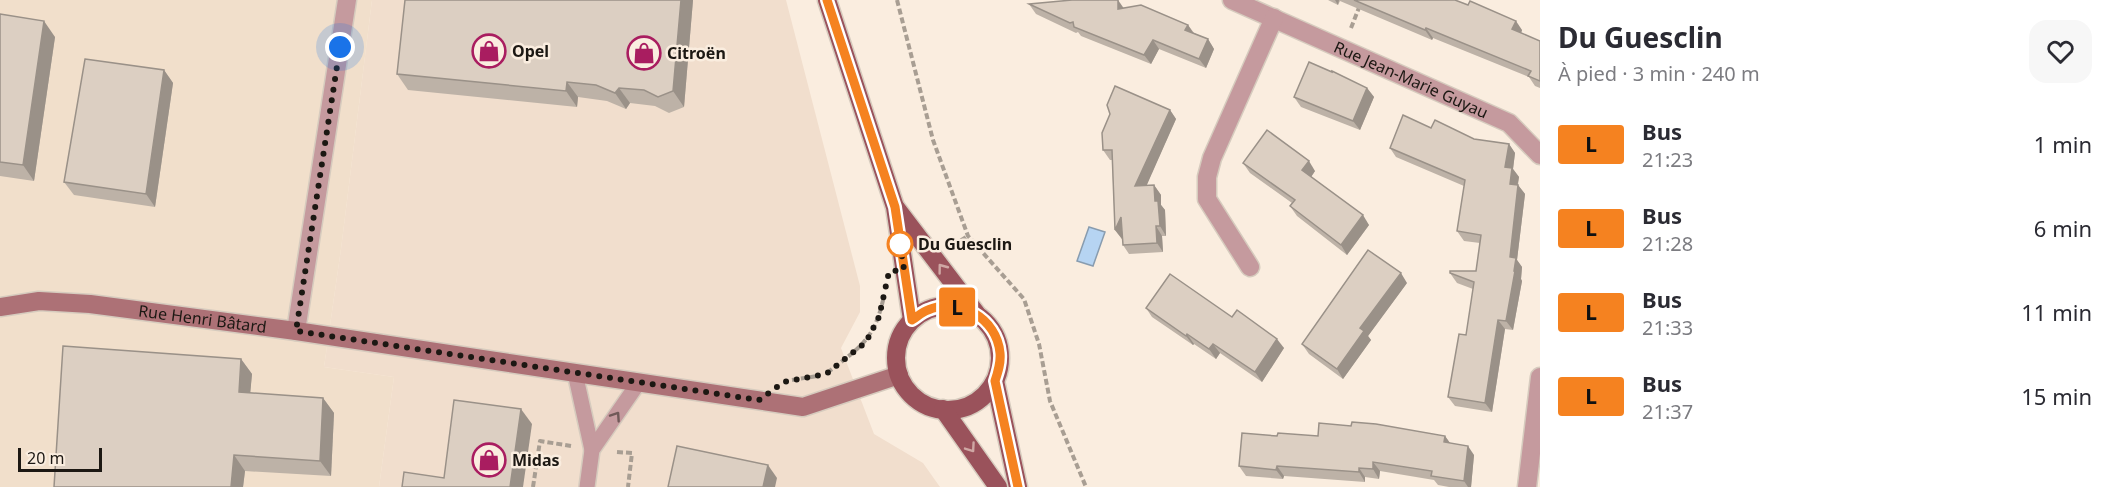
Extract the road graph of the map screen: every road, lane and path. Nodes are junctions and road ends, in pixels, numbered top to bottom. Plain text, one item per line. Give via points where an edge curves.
1 (347, 0) edge
2 (828, 0) edge
3 (897, 0) edge
4 (1232, 0) edge
5 (1362, 0) edge
6 (1274, 18) junction
7 (1342, 48) junction
8 (1540, 155) edge
9 (895, 207) junction
10 (968, 236) junction
11 (934, 258) junction
12 (1250, 267) dead end
13 (884, 295) dead end
14 (0, 308) edge
15 (977, 315) junction
16 (912, 320) junction
17 (296, 331) junction
18 (575, 373) junction
19 (899, 375) junction
20 (1540, 377) edge
21 (995, 381) junction
22 (639, 382) junction
23 (759, 400) junction
24 (943, 409) junction
25 (592, 450) junction
26 (996, 485) edge
27 (534, 487) edge
28 (587, 487) edge
29 (628, 487) edge
30 (1018, 487) edge
31 (1086, 487) edge
32 (1527, 487) edge

1 - 17 street
2 - 9 main road
3 - 10 path via 933,140
4 - 6 street, Rue Jean-Marie Guyau
5 - 7 path
6 - 7 street, Rue Jean-Marie Guyau
6 - 12 street via 1207,177 1208,199
7 - 8 street, Rue Jean-Marie Guyau via 1509,123
9 - 11 main road
9 - 16 main road
10 - 11 path
10 - 31 path via 1024,299 1039,344 1050,401
15 -> 11 main road
13 - 23 path via 879,317 866,342 826,374 784,382
14 - 17 street, Rue Henri Bâtard via 39,301 90,304
15 - 16 main road via 961,307 944,306 927,310
15 - 21 main road via 989,324 998,345 1000,367
16 - 19 main road via 897,346
17 - 18 street, Rue Henri Bâtard
18 - 22 street, Rue Henri Bâtard
18 - 25 lane
19 - 23 street, Rue Henri Bâtard via 803,407
19 - 24 main road via 916,399
20 - 32 street
21 - 24 main road via 974,403
21 - 30 main road
22 - 23 street, Rue Henri Bâtard
25 -> 22 lane
24 -> 26 main road
25 - 27 path via 540,441
25 - 28 lane
25 - 29 path via 632,453

